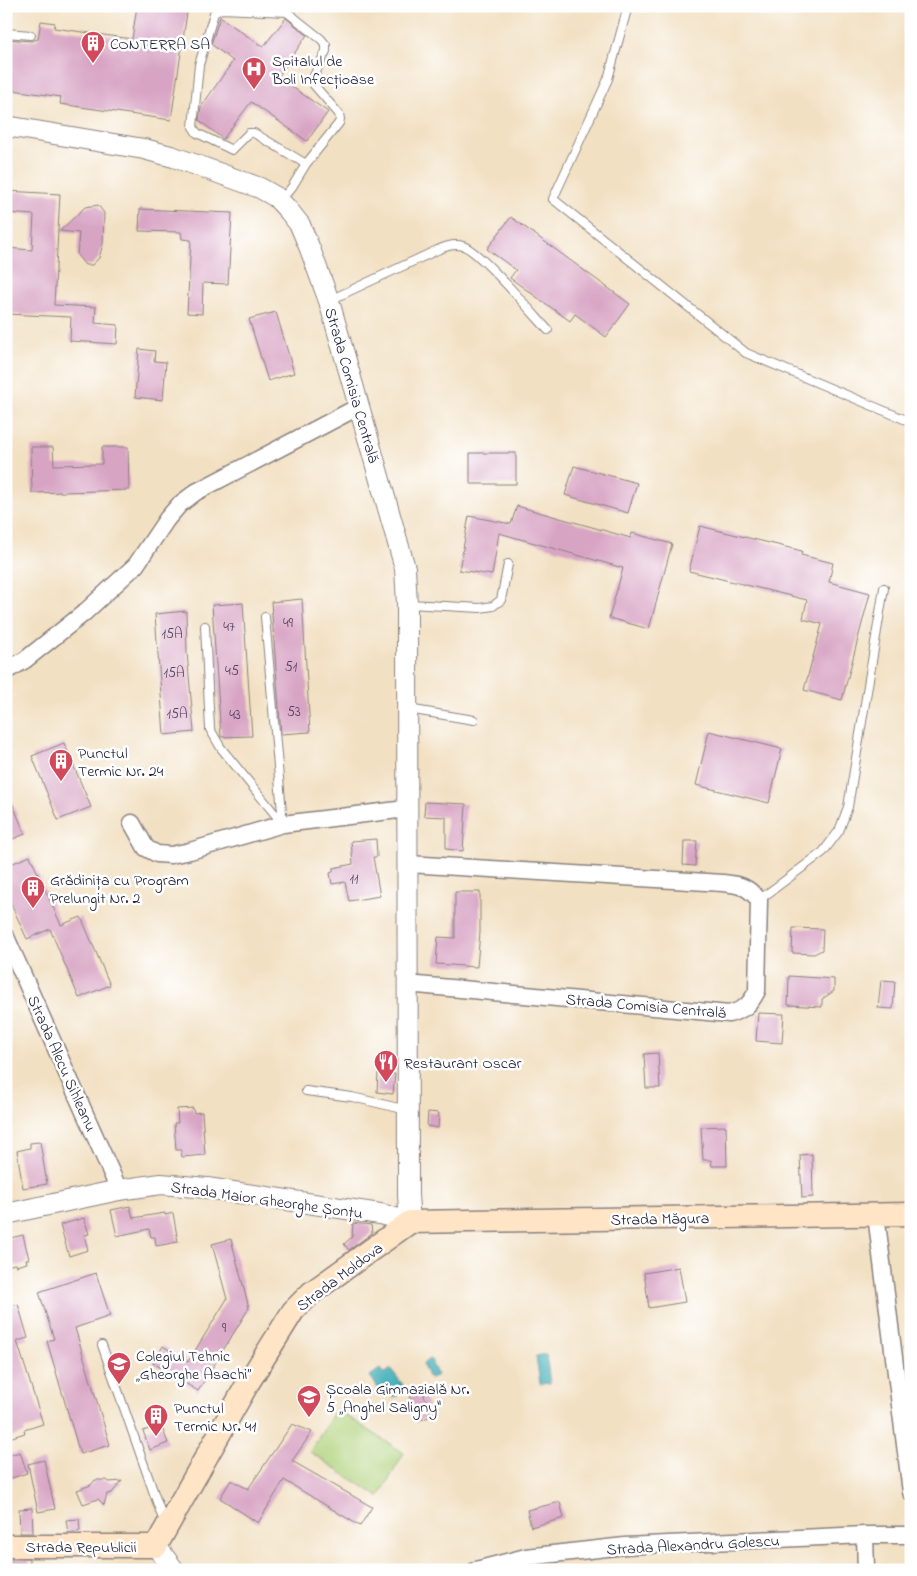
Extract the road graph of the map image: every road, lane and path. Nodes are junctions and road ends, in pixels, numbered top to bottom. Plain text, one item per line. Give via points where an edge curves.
1 (628, 6) edge
2 (6, 32) edge
3 (31, 35) dead end
4 (6, 126) edge
5 (306, 164) junction
6 (280, 201) junction
7 (329, 301) junction
8 (548, 330) dead end
9 (360, 406) junction
10 (911, 422) edge
11 (508, 564) dead end
12 (884, 588) dead end
13 (407, 604) junction
14 (265, 617) dead end
15 (205, 626) dead end
16 (6, 671) edge
17 (406, 708) junction
18 (474, 720) dead end
19 (406, 809) junction
20 (132, 823) dead end
21 (283, 824) junction
22 (408, 864) junction
23 (759, 900) junction
24 (6, 937) edge
25 (407, 984) junction
26 (306, 1091) dead end
27 (408, 1110) junction
28 (119, 1190) junction
29 (6, 1214) edge
30 (911, 1214) edge
31 (876, 1215) junction
32 (410, 1222) junction
33 (102, 1345) dead end
34 (911, 1492) edge
35 (865, 1535) junction
36 (911, 1535) edge
37 (161, 1537) junction
38 (6, 1546) edge
39 (174, 1570) edge
40 (476, 1570) edge
41 (866, 1570) edge

1 - 10 lane via 608,79 554,199 746,353
2 - 3 lane
4 - 6 street, Strada Comisia Centrală via 174,157 260,188
5 - 5 lane via 340,119 314,85 314,76 326,45 287,12 221,8 214,13 199,65 193,127 197,133 232,150 249,133 254,133
5 - 6 lane
6 - 7 street, Strada Comisia Centrală via 300,226
7 - 8 lane via 449,245 464,246 483,260
7 - 9 street, Strada Comisia Centrală
9 - 13 street, Strada Comisia Centrală via 402,553
9 - 16 street via 196,492 167,518 136,565 84,613 25,660
11 - 13 lane via 501,600 494,606
12 - 23 lane via 848,807 839,831 823,852
13 - 17 street, Strada Comisia Centrală
14 - 21 lane
15 - 21 lane via 210,729 221,748
17 - 18 lane
17 - 19 street, Strada Comisia Centrală
19 - 21 street
19 - 22 street, Strada Comisia Centrală
20 - 21 street via 146,848 157,854 171,855
22 - 23 street via 723,883 742,885
22 - 25 street, Strada Comisia Centrală
23 - 25 street, Strada Comisia Centrală via 757,991 744,1009 729,1014
24 - 28 street, Strada Alecu Sihleanu
25 - 27 street, Strada Comisia Centrală
26 - 27 lane
27 - 32 street, Strada Comisia Centrală
28 - 29 street, Strada Maior Gheorghe Șonțu
28 - 32 street, Strada Maior Gheorghe Șonțu via 161,1184 200,1188 380,1214
30 - 31 main road, Strada Măgura
31 - 32 main road, Strada Măgura
31 - 34 street
32 - 37 main road, Strada Moldova via 312,1293 293,1311 248,1383
33 - 37 lane
35 - 36 street, Strada Alexandru Golescu
35 - 40 street, Strada Alexandru Golescu via 625,1546 526,1557
35 - 41 street
37 - 38 main road, Strada Republicii
37 - 39 street

